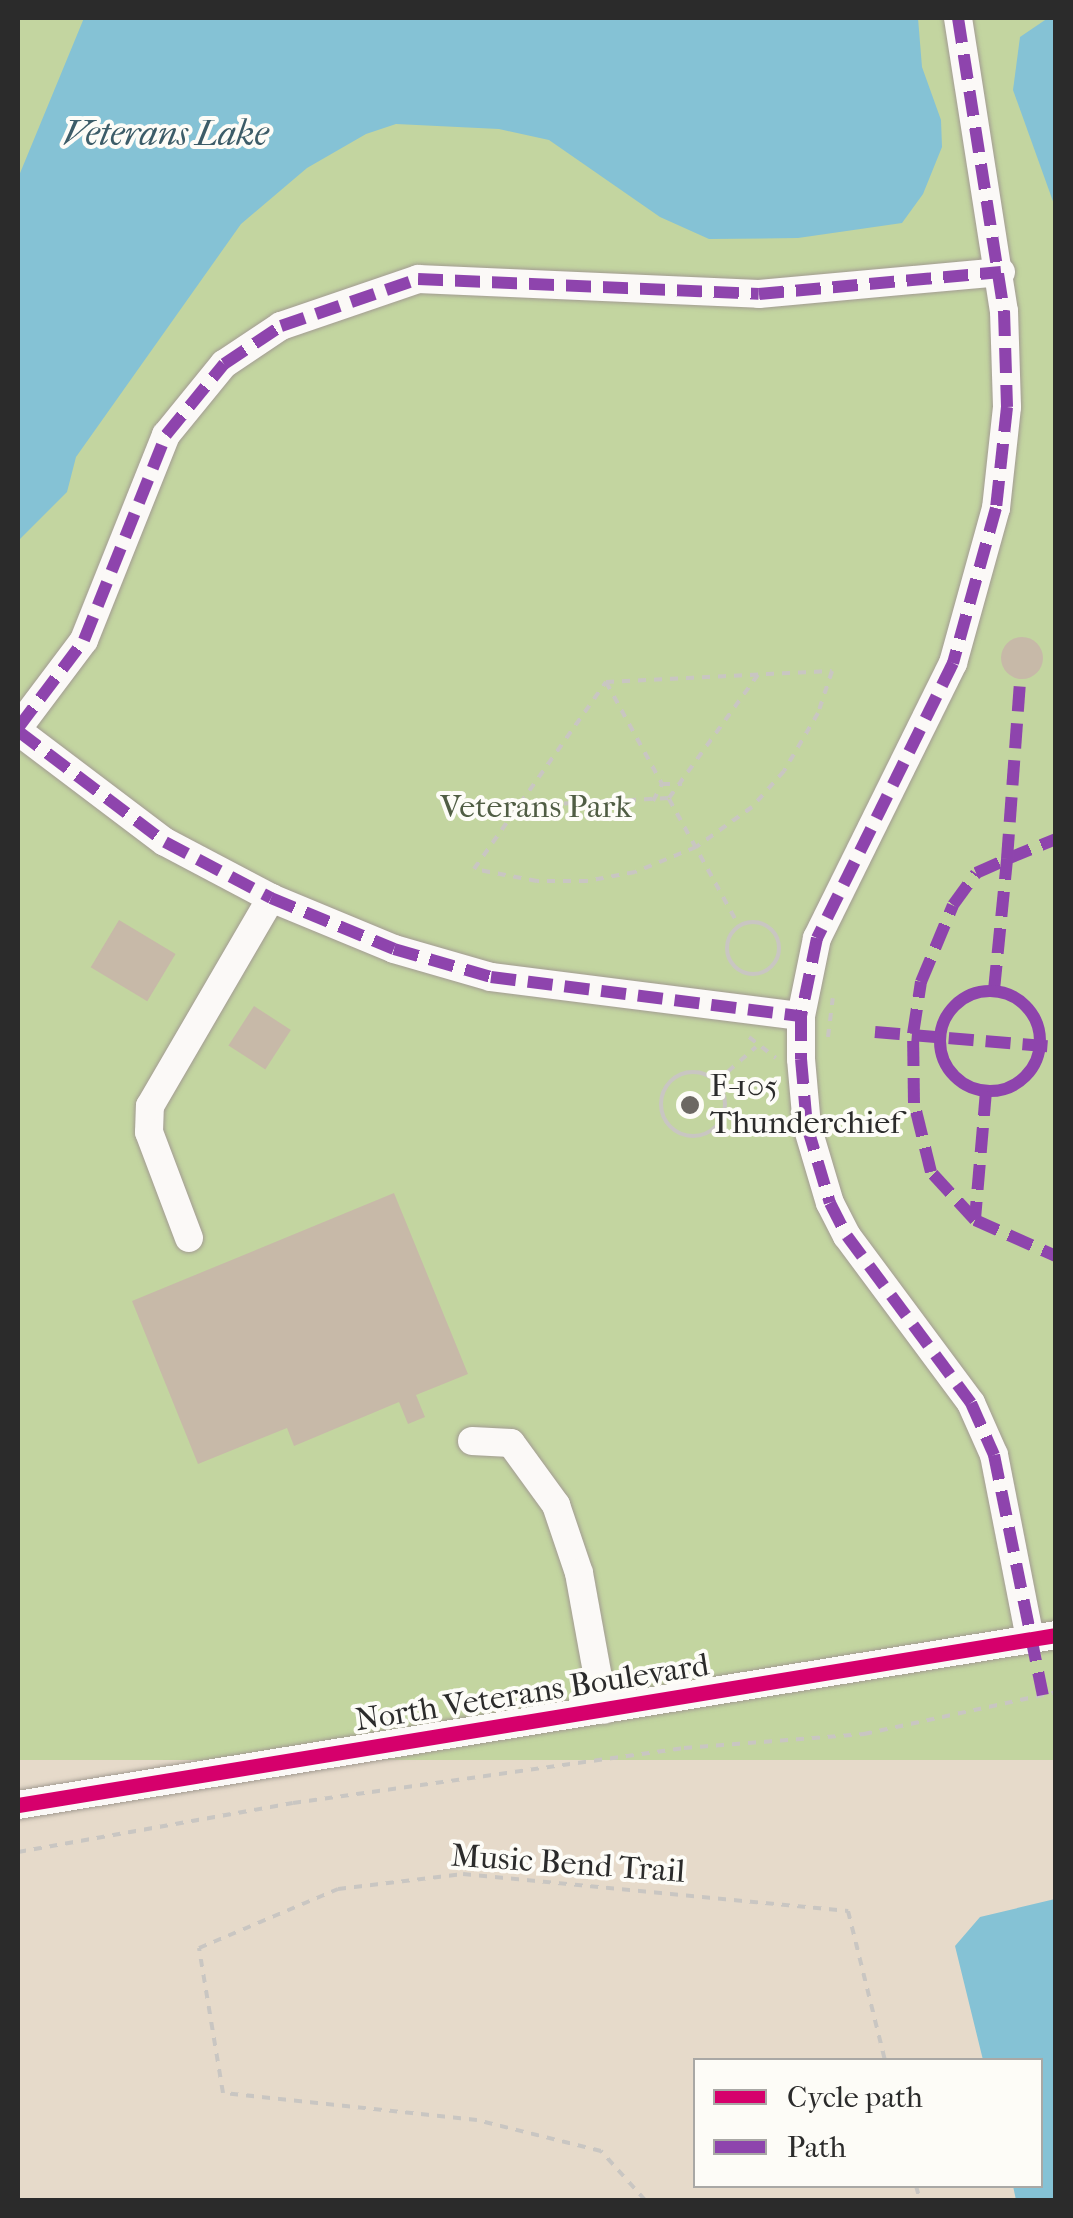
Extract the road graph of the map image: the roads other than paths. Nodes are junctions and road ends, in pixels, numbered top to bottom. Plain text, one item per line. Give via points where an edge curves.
1 (958, 18) edge
2 (1001, 272) junction
3 (18, 730) edge
4 (271, 898) junction
5 (801, 1016) junction
6 (188, 1238) dead end
7 (472, 1441) dead end
8 (1043, 1637) edge
9 (604, 1710) junction
10 (18, 1805) edge

1 - 2 street
2 - 3 street via 759,294 418,280 281,326 224,364 166,435 84,640
2 - 5 street via 1007,406 984,564 939,695 836,891 817,938
3 - 4 street via 148,830
4 - 5 street via 394,949 490,977
4 - 6 street via 150,1106 149,1132
5 - 8 street via 804,1099 818,1174 846,1236 983,1428
7 - 9 street via 511,1443 556,1505 579,1573
8 - 9 street, North Veterans Boulevard
9 - 10 street, North Veterans Boulevard

